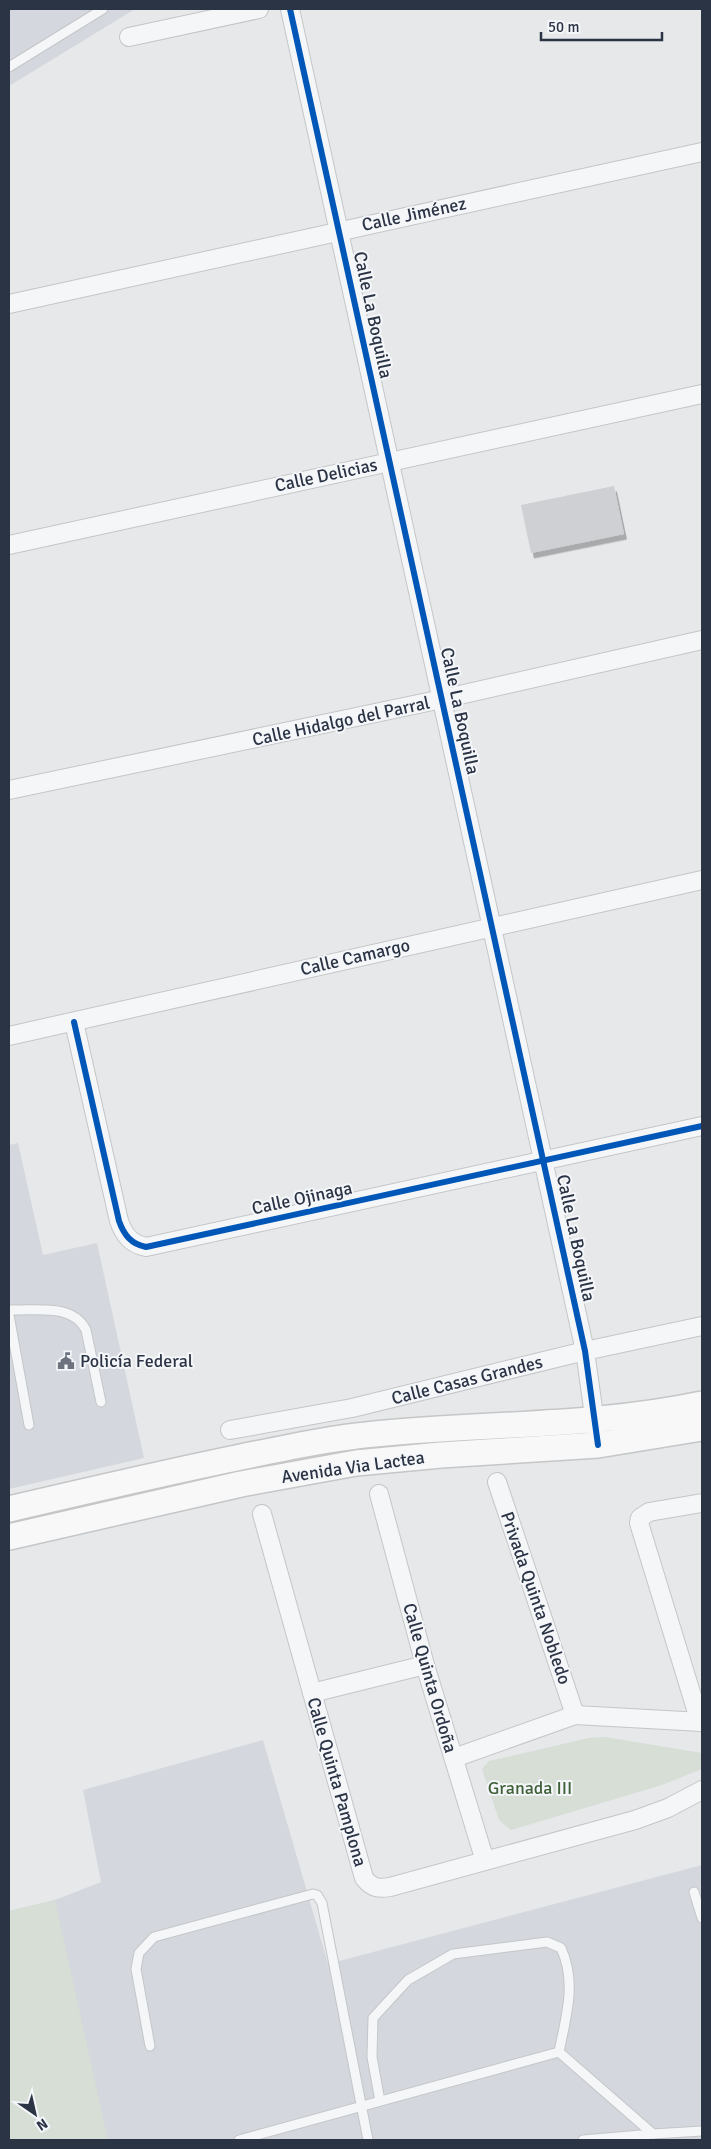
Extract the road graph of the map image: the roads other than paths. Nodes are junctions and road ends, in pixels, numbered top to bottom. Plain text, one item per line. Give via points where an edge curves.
1 (103, 9) edge
2 (259, 9) edge
3 (290, 9) edge
4 (129, 37) dead end
5 (9, 67) edge
6 (702, 152) edge
7 (339, 231) junction
8 (9, 304) edge
9 (702, 394) edge
10 (390, 461) junction
11 (9, 545) edge
12 (702, 640) edge
13 (442, 699) junction
14 (9, 790) edge
15 (702, 880) edge
16 (492, 926) junction
17 (74, 1022) junction
18 (9, 1036) edge
19 (702, 1126) edge
20 (543, 1160) junction
21 (9, 1310) edge
22 (9, 1315) edge
23 (702, 1326) edge
24 (585, 1351) junction
25 (101, 1402) dead end
26 (702, 1404) edge
27 (595, 1420) junction
28 (29, 1425) dead end
29 (702, 1428) edge
30 (230, 1430) dead end
31 (598, 1445) junction
32 (497, 1482) dead end
33 (379, 1494) dead end
34 (702, 1503) edge
35 (9, 1509) edge
36 (262, 1514) dead end
37 (9, 1536) edge
38 (425, 1665) junction
39 (312, 1693) junction
40 (575, 1715) junction
41 (701, 1722) edge
42 (454, 1758) junction
43 (702, 1790) edge
44 (485, 1861) junction
45 (694, 1892) dead end
46 (702, 1918) edge
47 (150, 2046) dead end
48 (559, 2052) junction
49 (380, 2101) junction
50 (361, 2106) junction
51 (702, 2132) edge
52 (653, 2134) junction
53 (239, 2140) edge
54 (370, 2140) edge
55 (583, 2140) edge

1 - 5 lane
2 - 4 street
3 - 7 street, Calle La Boquilla
6 - 7 street, Calle Jiménez
7 - 8 street, Calle Jiménez
7 - 10 street, Calle La Boquilla
9 - 10 street, Calle Delicias
10 - 11 street, Calle Delicias
10 - 13 street, Calle La Boquilla
12 - 13 street, Calle Hidalgo del Parral
13 - 14 street, Calle Hidalgo del Parral
13 - 16 street, Calle La Boquilla
15 - 16 street, Calle Camargo
16 - 17 street, Calle Camargo
16 - 20 street, Calle La Boquilla
17 - 18 street, Calle Camargo
17 - 20 street, Calle Ojinaga via 119,1221 122,1231 140,1246
19 - 20 street, Calle Ojinaga
20 - 24 street, Calle La Boquilla
21 - 25 lane via 62,1311 75,1315 86,1330
22 - 28 lane
23 - 24 street, Calle Casas Grandes
24 - 27 street, Calle La Boquilla
24 - 30 street, Calle Casas Grandes via 352,1408
26 - 27 main road, Avenida Via Lactea
27 - 31 street, Calle La Boquilla
27 - 35 main road, Avenida Via Lactea via 458,1427 309,1443
29 - 31 main road, Avenida Via Lactea
31 - 37 main road, Avenida Via Lactea via 356,1463 241,1484
32 - 40 street, Privada Quinta Nobledo
33 - 38 street, Calle Quinta Ordoña
34 - 41 street via 649,1512 640,1518 639,1523
36 - 39 street, Calle Quinta Pamplona
38 - 39 street
38 - 42 street, Calle Quinta Ordoña
39 - 44 street, Calle Quinta Pamplona via 364,1878 369,1885 380,1889 390,1887
40 - 41 street
40 - 42 street
42 - 44 street, Calle Quinta Ordoña
43 - 44 street, Calle Quinta Pamplona via 650,1815
45 - 46 lane
47 - 50 lane via 136,1969 139,1952 154,1937 317,1895 322,1903
48 - 49 lane
48 - 49 lane via 570,1995 568,1965 561,1948 547,1942 452,1954 408,1980 374,2018 372,2057
48 - 52 lane
49 - 50 lane
50 - 53 lane
50 - 54 lane
51 - 52 lane
52 - 55 lane

